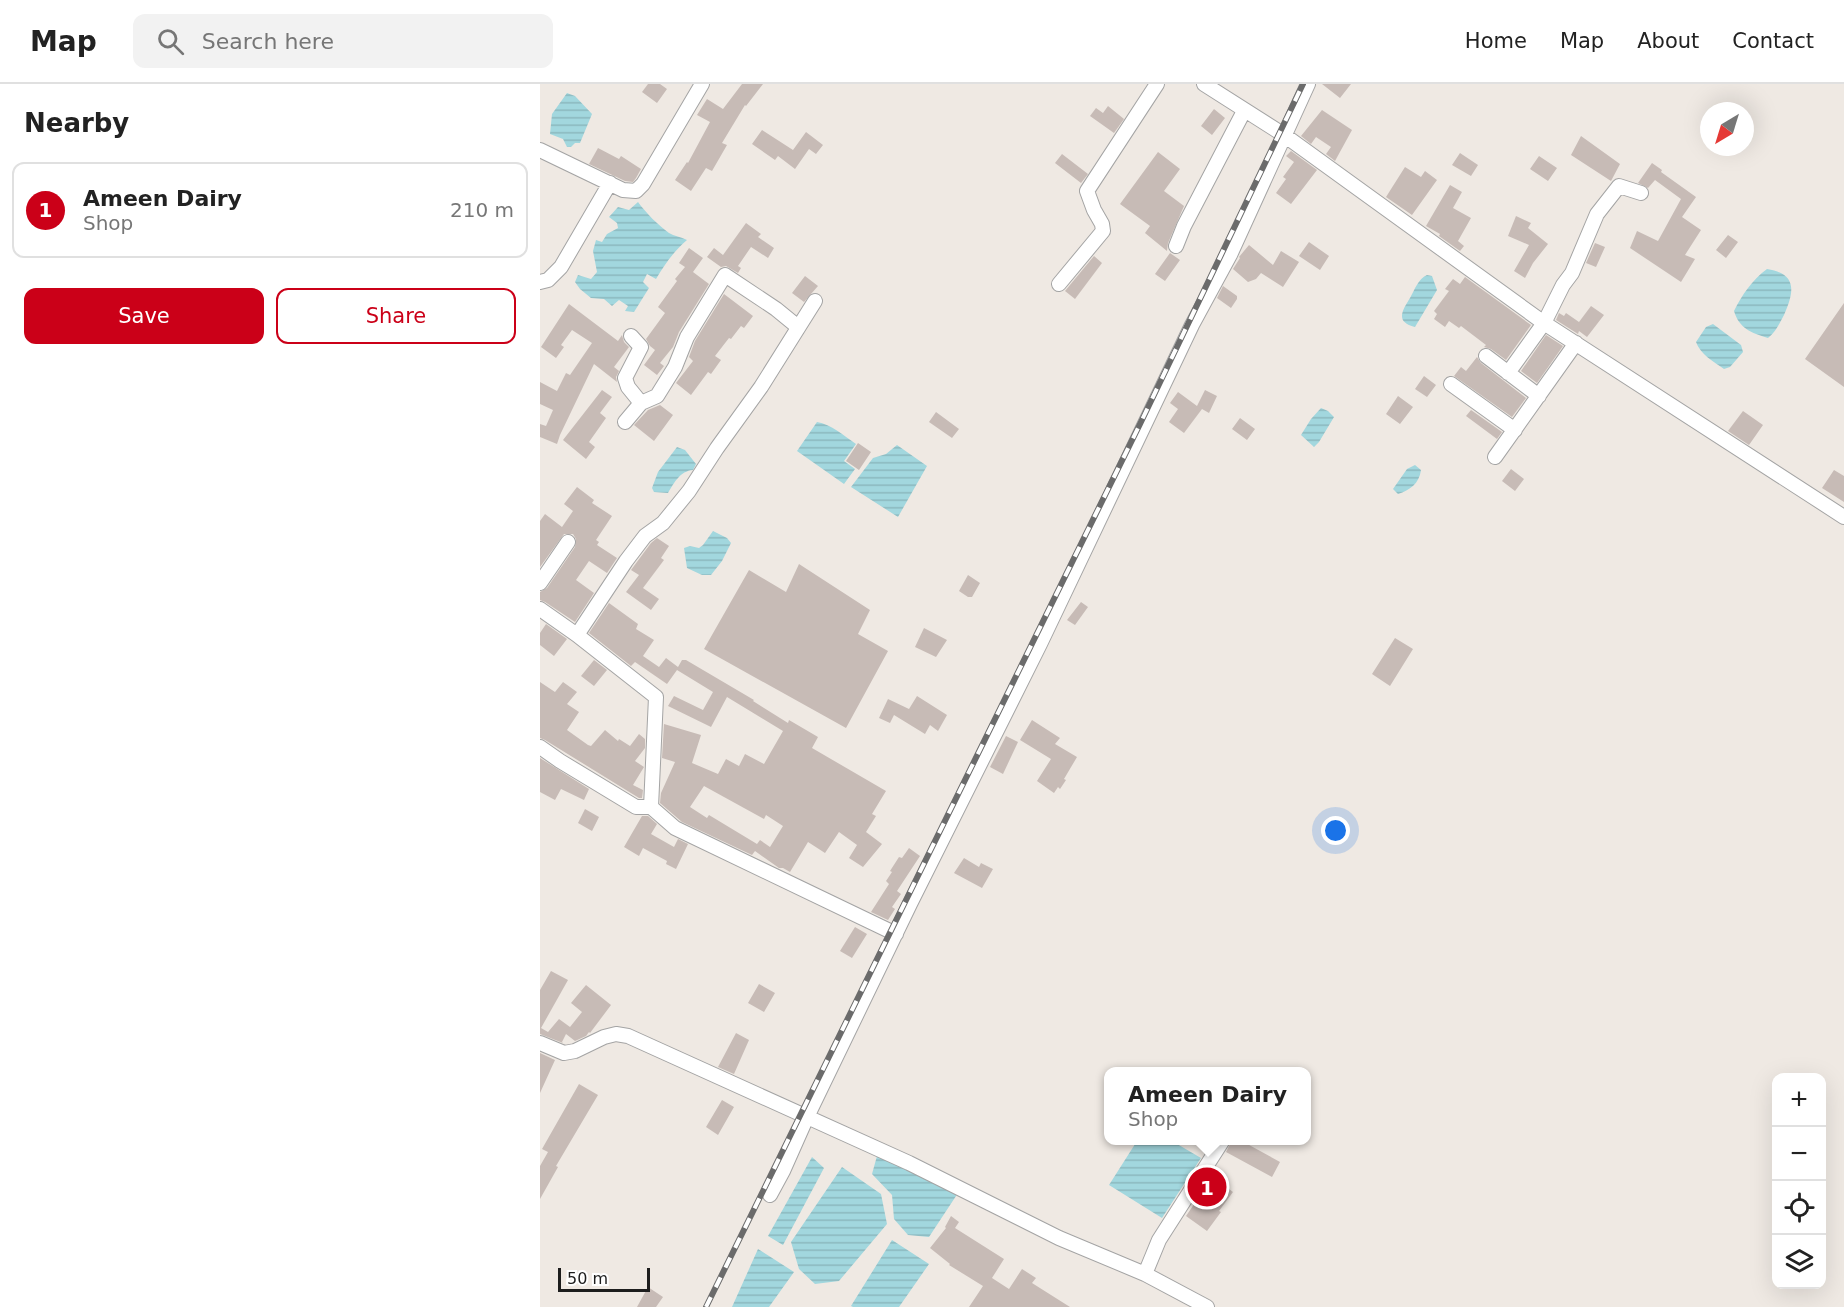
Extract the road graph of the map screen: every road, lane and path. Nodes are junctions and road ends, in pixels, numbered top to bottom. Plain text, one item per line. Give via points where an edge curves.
1 (702, 84) edge
2 (1156, 84) edge
3 (1204, 84) edge
4 (1308, 84) edge
5 (1244, 111) junction
6 (1284, 135) junction
7 (540, 150) edge
8 (609, 183) junction
9 (1641, 194) dead end
10 (1176, 246) dead end
11 (540, 282) edge
12 (1059, 284) dead end
13 (815, 301) dead end
14 (1544, 322) junction
15 (798, 327) junction
16 (631, 336) dead end
17 (1576, 343) junction
18 (1486, 356) dead end
19 (1509, 373) junction
20 (1451, 384) dead end
21 (1539, 396) junction
22 (641, 403) junction
23 (625, 422) dead end
24 (1515, 430) junction
25 (1495, 457) dead end
26 (1844, 518) edge
27 (568, 542) dead end
28 (540, 583) edge
29 (540, 609) edge
30 (577, 635) junction
31 (540, 747) edge
32 (651, 807) junction
33 (896, 934) junction
34 (540, 1043) edge
35 (807, 1117) junction
36 (1220, 1145) edge
37 (770, 1195) dead end
38 (1145, 1274) junction
39 (1207, 1307) edge

1 - 8 street via 643,184 636,191
2 - 12 street via 1087,191 1102,231
3 - 5 street
4 - 6 street
5 - 6 street
5 - 10 street
6 - 14 street
6 - 33 street via 1230,255 1192,325
7 - 8 street
8 - 11 street via 561,267 548,280
9 - 14 street via 1619,186 1610,196 1597,214 1572,273
13 - 15 street
14 - 17 street
14 - 19 street
15 - 22 street via 725,275 657,396
15 - 30 street via 689,491 663,523 645,536
16 - 22 street via 641,347 625,378
17 - 21 street
17 - 26 street
18 - 19 street
19 - 21 street
20 - 24 street
21 - 24 street
22 - 23 street
24 - 25 street
27 - 28 street
29 - 30 street
30 - 32 street via 656,697
31 - 32 street via 636,807
32 - 33 street via 675,828
33 - 35 street
34 - 35 street via 564,1053 604,1037 628,1036
35 - 37 street
35 - 38 street via 1059,1238
36 - 38 street via 1159,1239
38 - 39 street

